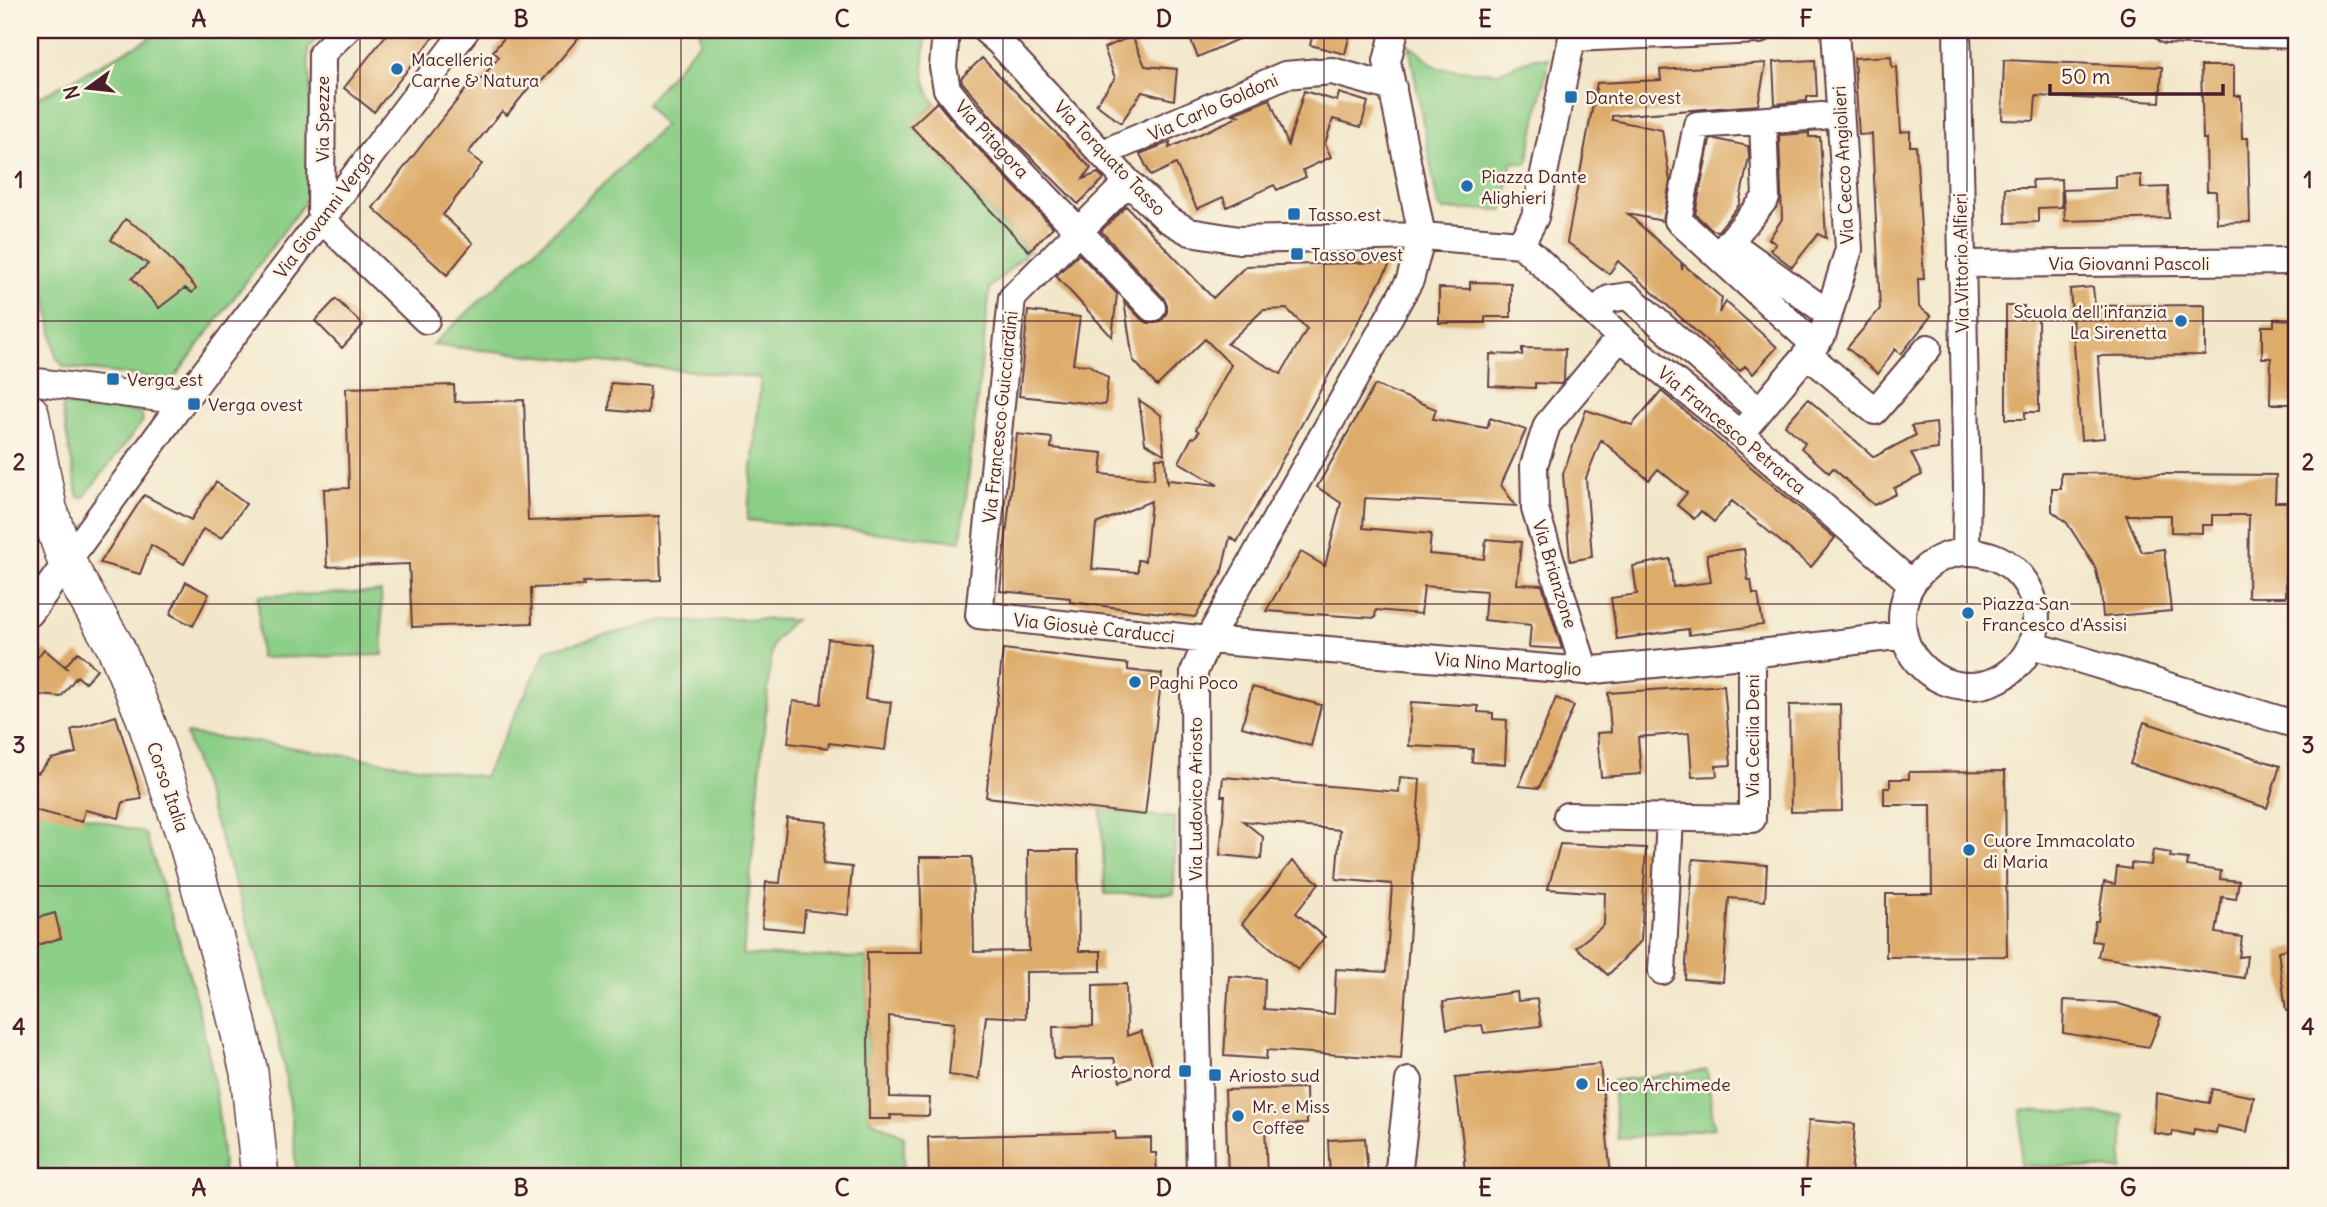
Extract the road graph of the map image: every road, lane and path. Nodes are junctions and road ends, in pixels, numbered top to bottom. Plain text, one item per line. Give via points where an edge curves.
1 (346, 30) edge
2 (466, 30) edge
3 (946, 30) edge
4 (985, 30) edge
5 (1395, 30) edge
6 (1725, 30) edge
7 (1759, 30) edge
8 (1835, 30) edge
9 (1957, 30) edge
10 (2167, 30) edge
11 (1576, 35) edge
12 (2297, 35) edge
13 (1393, 88) junction
14 (1822, 116) dead end
15 (1763, 121) junction
16 (1103, 153) junction
17 (1128, 182) junction
18 (321, 219) junction
19 (1079, 232) junction
20 (1422, 236) junction
21 (1524, 247) junction
22 (1723, 249) junction
23 (2297, 261) edge
24 (1961, 264) junction
25 (1152, 309) dead end
26 (1595, 312) junction
27 (1829, 314) junction
28 (426, 320) dead end
29 (1620, 337) junction
30 (1928, 348) dead end
31 (1811, 350) junction
32 (30, 381) edge
33 (183, 401) junction
34 (1759, 411) junction
35 (30, 413) edge
36 (1740, 434) junction
37 (1966, 551) junction
38 (67, 563) junction
39 (1912, 583) junction
40 (30, 613) edge
41 (979, 615) joint
42 (1903, 635) junction
43 (1208, 640) junction
44 (2032, 645) junction
45 (1752, 654) junction
46 (1585, 671) junction
47 (2297, 725) edge
48 (1567, 816) dead end
49 (1670, 818) junction
50 (1662, 971) dead end
51 (1409, 1081) dead end
52 (260, 1177) edge
53 (1200, 1177) edge
54 (1398, 1177) edge

1 - 18 street, Via Spezze via 322,53
2 - 18 street, Via Giovanni Verga
3 - 19 street, Via Pitagora via 943,66 947,89
4 - 16 street, Via Torquato Tasso
5 - 13 street via 1387,61
6 - 7 street
6 - 11 street
8 - 27 street, Via Cecco Angiolieri via 1849,249
9 - 24 street, Via Vittorio Alfieri
10 - 12 street
11 - 21 street via 1535,217
13 - 16 street, Via Carlo Goldoni via 1332,71 1285,75
13 - 20 street
14 - 15 street
15 - 22 street via 1766,198
15 - 22 street via 1697,125 1678,220
16 - 17 street, Via Torquato Tasso
17 - 19 street, Via Francesco Guicciardini
17 - 20 street, Via Torquato Tasso via 1167,219 1190,232 1239,240
18 - 28 street
18 - 33 street, Via Giovanni Verga
19 - 25 street, Via Pitagora
19 - 41 street, Via Francesco Guicciardini via 1012,298
20 - 21 street, Via Torquato Tasso
20 - 43 street, Via Ludovico Ariosto via 1410,280
21 - 26 street, Via Francesco Petrarca
22 - 27 street
22 - 31 street
23 - 24 street, Via Giovanni Pascoli
24 - 37 street, Via Vittorio Alfieri
26 - 29 street, Via Francesco Petrarca
26 - 34 street, Via Francesco Petrarca via 1609,299 1628,296
27 - 31 street, Via Cecco Angiolieri via 1822,337
29 - 36 street, Via Francesco Petrarca
29 - 46 street, Via Brianzone via 1547,425 1534,465 1535,509
30 - 31 street via 1875,411
31 - 34 street, Via Cecco Angiolieri
32 - 33 street
33 - 38 street, Via Giovanni Verga
34 - 36 street, Via Cecco Angiolieri
35 - 38 street, Corso Italia via 48,508
36 - 39 street, Via Francesco Petrarca
37 - 39 street via 1935,561
37 - 44 street via 2003,560 2030,588 2036,607
38 - 40 street, Via Giovanni Verga
38 - 52 street, Corso Italia via 116,648 186,838 249,1072
39 - 42 street via 1904,600
41 - 43 street, Via Giosuè Carducci
42 - 44 street via 1914,657 1931,674 1952,684 1976,686 1999,679 2018,665
42 - 45 street, Via Nino Martoglio
43 - 46 street, Via Nino Martoglio
43 - 53 street, Via Ludovico Ariosto via 1194,672
44 - 47 street
45 - 46 street, Via Nino Martoglio
45 - 49 street, Via Cecilia Deni via 1752,819
48 - 49 street, Via Cecilia Deni
49 - 50 street
51 - 54 street

